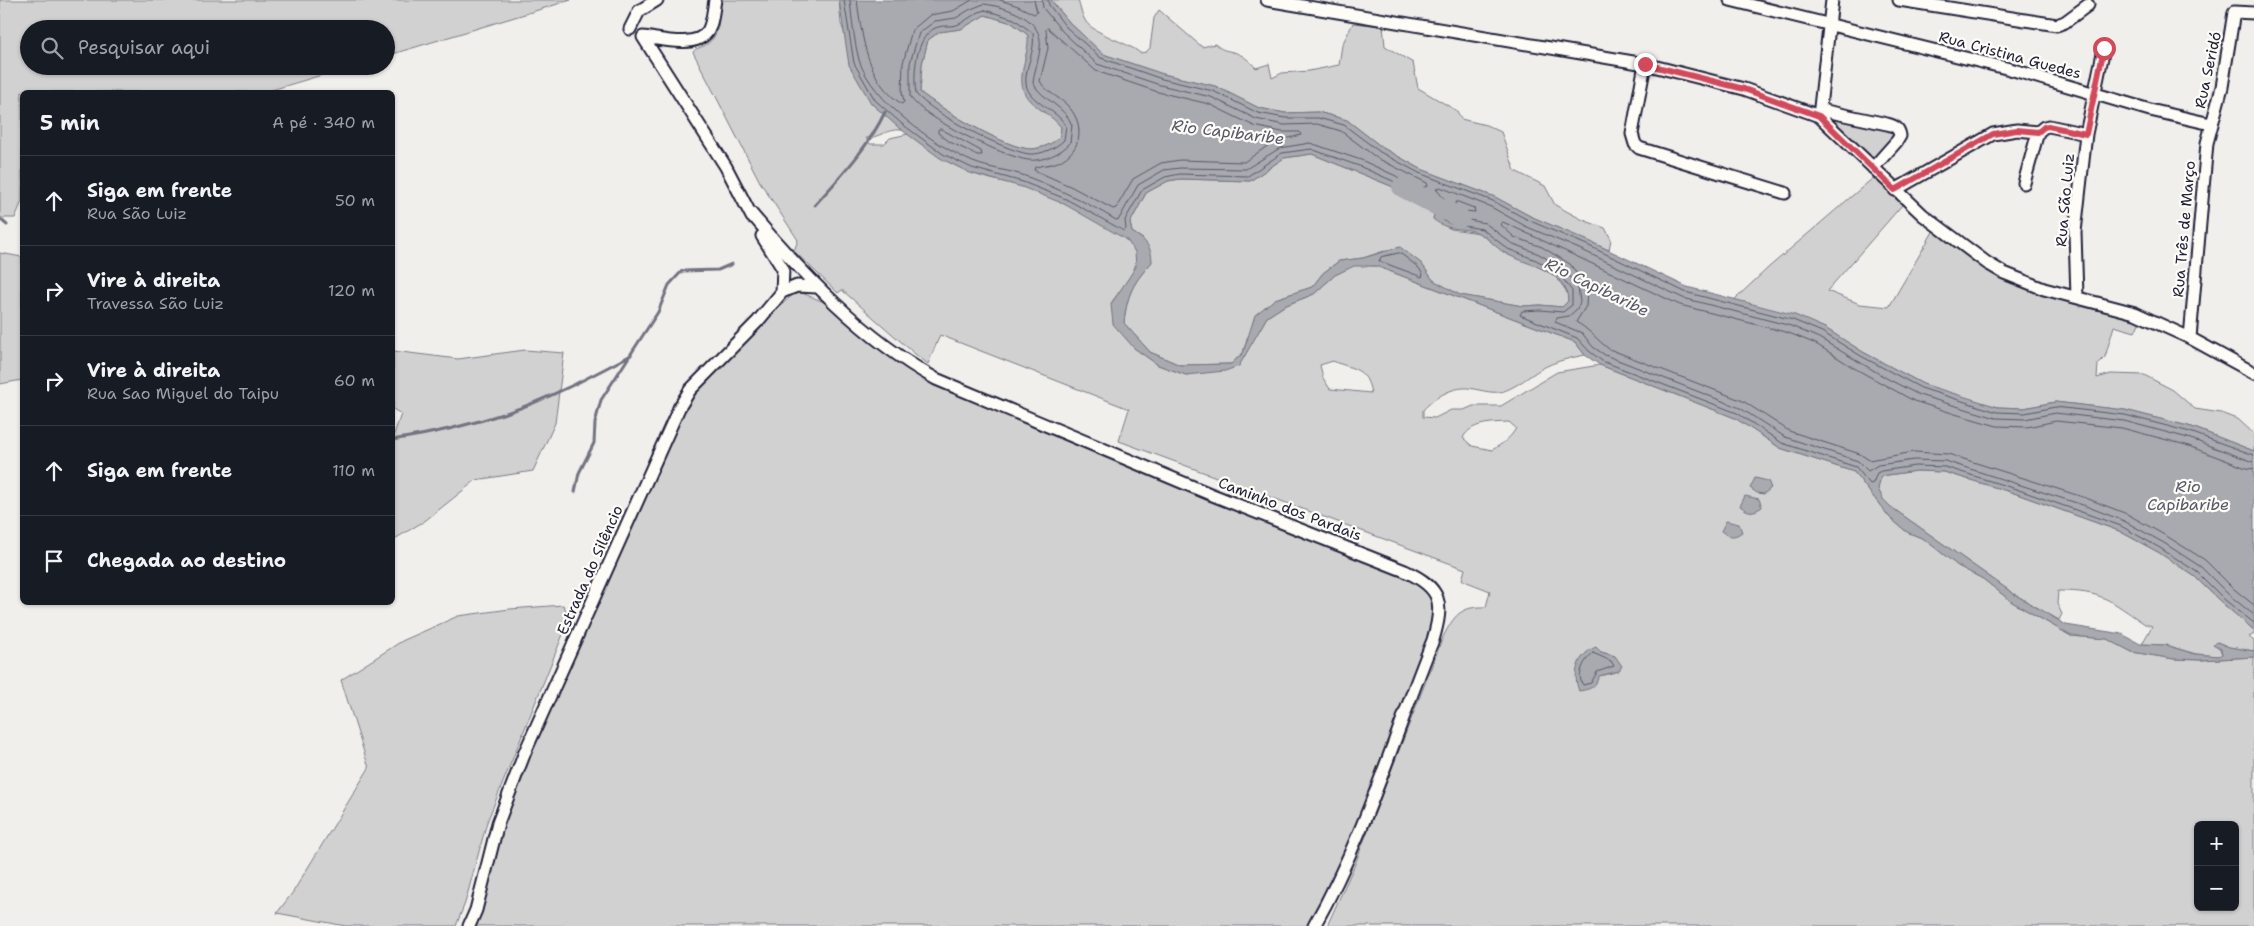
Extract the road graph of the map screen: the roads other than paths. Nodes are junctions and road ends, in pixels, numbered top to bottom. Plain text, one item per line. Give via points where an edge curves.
1 (657, 0) edge
2 (715, 0) edge
3 (1267, 0) edge
4 (1730, 0) edge
5 (1832, 0) edge
6 (1899, 0) edge
7 (1327, 5) edge
8 (2088, 5) dead end
9 (2254, 13) edge
10 (1830, 24) junction
11 (630, 29) dead end
12 (2104, 48) dead end
13 (1645, 64) junction
14 (2094, 94) junction
15 (1820, 113) junction
16 (2212, 124) junction
17 (2038, 132) junction
18 (2086, 134) junction
19 (1873, 168) junction
20 (2024, 183) dead end
21 (1895, 190) junction
22 (1785, 193) dead end
23 (750, 212) junction
24 (817, 287) junction
25 (782, 292) junction
26 (2076, 297) junction
27 (2190, 338) junction
28 (2254, 374) edge
29 (469, 926) edge
30 (1314, 926) edge

1 - 11 street via 639,11
2 - 23 street via 711,23 700,38 691,41 643,37 726,167
3 - 7 street
4 - 10 street, Rua Cristina Guedes
5 - 10 street
6 - 8 street via 2057,25
7 - 13 street
9 - 16 street, Rua Seridó via 2234,12
10 - 14 street, Rua Cristina Guedes via 2010,69
10 - 15 street
12 - 14 street, Rua São Luiz
13 - 15 street via 1744,89
13 - 22 street via 1632,134 1639,148
14 - 16 street, Rua Cristina Guedes
14 - 18 street, Rua São Luiz
15 - 19 street
15 - 19 street via 1895,126 1900,136
16 - 27 street, Rua Três de Março via 2207,143
17 - 18 street via 2048,126
17 - 20 street
17 - 21 street via 2017,130 1993,134
18 - 26 street, Rua São Luiz via 2075,232
19 - 21 street
21 - 26 street via 1987,263 2044,289
23 - 24 street, Caminho dos Pardais
23 - 25 street via 783,269
24 - 25 street via 797,286
24 - 30 street, Caminho dos Pardais via 898,356 936,379 1210,494 1405,570 1425,581 1436,593 1439,619 1432,640 1365,820
25 - 29 street, Estrada do Silêncio via 690,390 679,408 525,752 498,823
26 - 27 street via 2134,313
27 - 28 street

